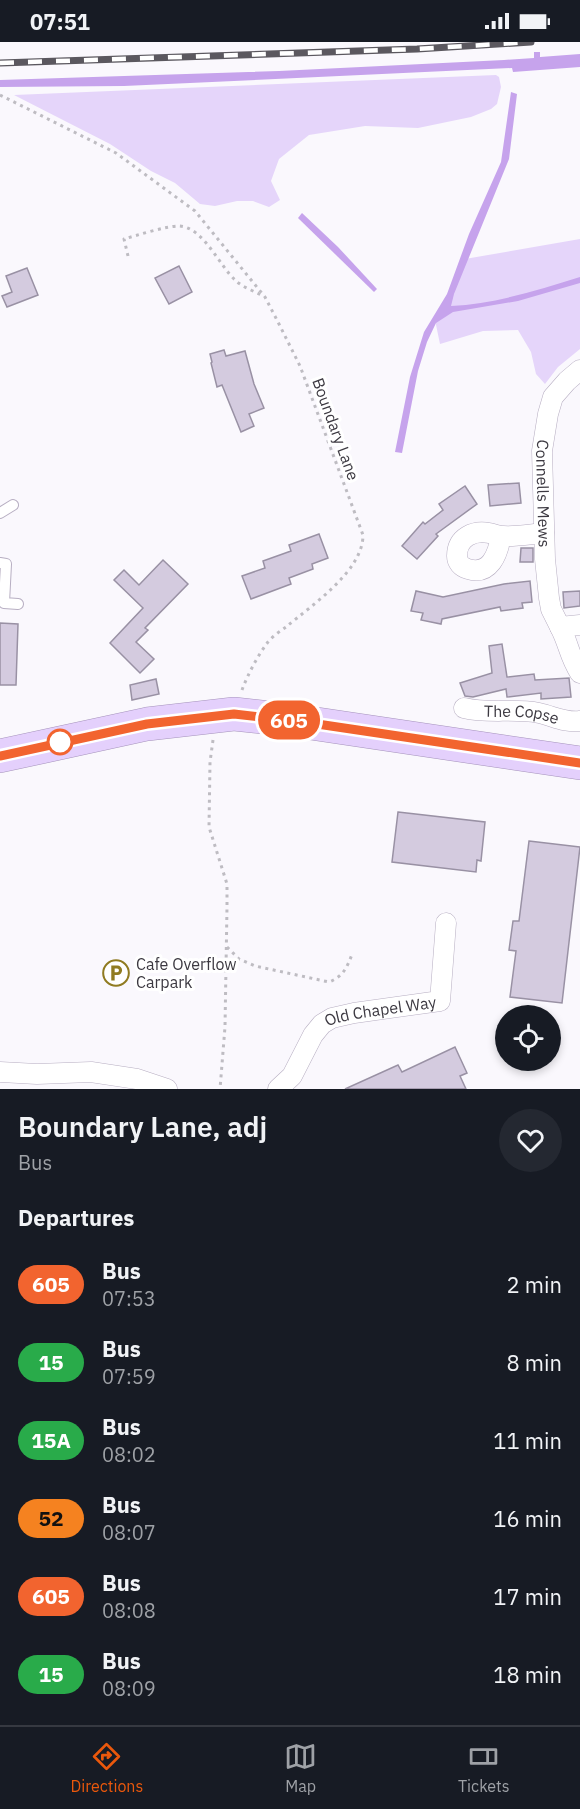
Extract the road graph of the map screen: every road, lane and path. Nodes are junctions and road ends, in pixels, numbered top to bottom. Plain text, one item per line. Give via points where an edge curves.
1 (0, 95) edge
2 (128, 256) dead end
3 (265, 297) junction
4 (580, 370) edge
5 (13, 504) dead end
6 (0, 513) edge
7 (544, 533) junction
8 (501, 536) dead end
9 (3, 563) edge
10 (18, 604) dead end
11 (580, 625) edge
12 (569, 639) edge
13 (580, 673) edge
14 (464, 708) dead end
15 (226, 714) junction
16 (580, 721) edge
17 (0, 756) edge
18 (580, 763) edge
19 (446, 923) dead end
20 (227, 947) junction
21 (353, 952) dead end
22 (0, 1072) edge
23 (167, 1089) edge
24 (220, 1089) edge
25 (278, 1089) edge

1 - 3 path via 116,153 195,211
2 - 3 path via 124,239 180,226 208,244 237,282
3 - 15 path, Boundary Lane via 300,366 363,535 363,546 358,558 333,586 269,641
4 - 7 street, Connells Mews via 553,398 548,414 542,451
5 - 6 lane
7 - 8 street
7 - 12 street, Connells Mews via 551,609
9 - 10 lane via 4,603
11 - 12 street
12 - 13 street, Connells Mews via 570,658
14 - 16 street, The Copse via 539,713
15 - 17 highway via 147,724
15 - 18 highway
15 - 20 path via 210,762 208,810 209,827 227,884
19 - 25 street, Old Chapel Way via 440,1001 332,1018 313,1035 292,1076
20 - 21 path via 239,959 255,966 329,982 340,978
20 - 24 path
22 - 23 street via 91,1072 137,1079

